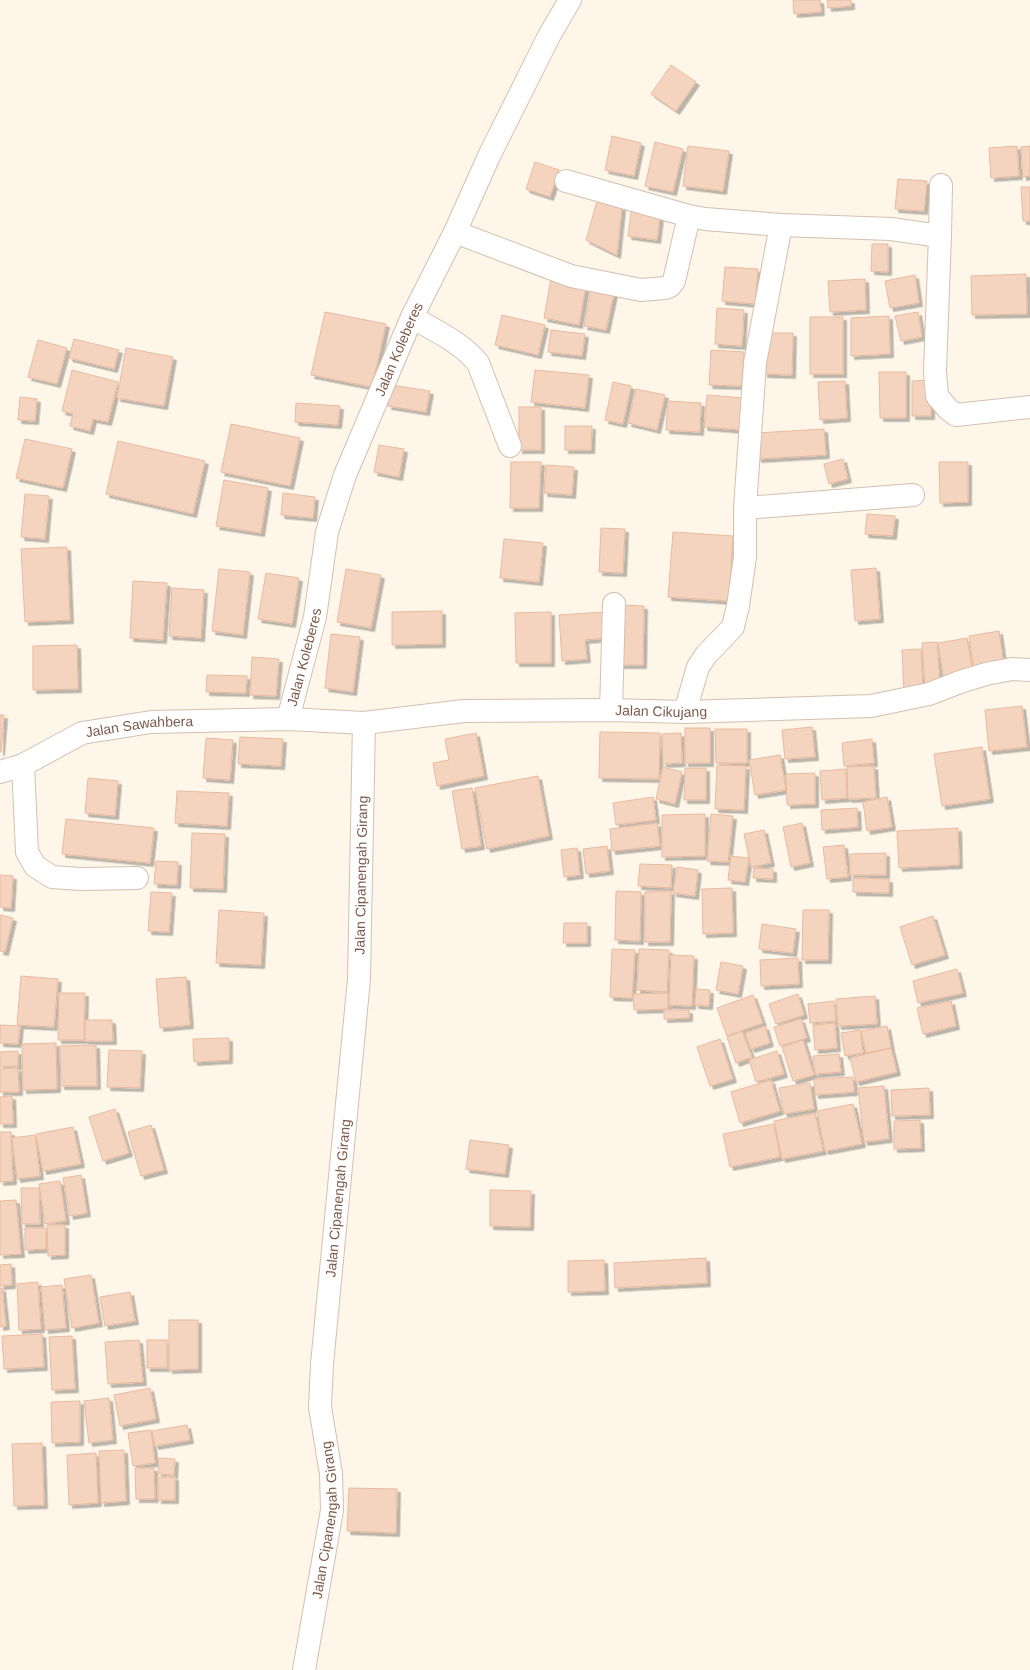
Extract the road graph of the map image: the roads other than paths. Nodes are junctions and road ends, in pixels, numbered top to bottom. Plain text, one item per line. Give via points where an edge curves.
1 (570, 0) edge
2 (566, 181) dead end
3 (941, 185) dead end
4 (689, 216) junction
5 (781, 225) junction
6 (455, 232) junction
7 (940, 236) junction
8 (412, 317) junction
9 (1030, 407) edge
10 (510, 446) dead end
11 (913, 495) dead end
12 (745, 508) junction
13 (614, 604) dead end
14 (1030, 670) edge
15 (611, 710) junction
16 (685, 712) junction
17 (288, 719) junction
18 (364, 723) junction
19 (23, 766) junction
20 (0, 772) edge
21 (137, 878) dead end
22 (304, 1670) edge

1 - 6 street, Jalan Koleberes via 549,36 490,154
2 - 4 street
3 - 7 street
4 - 5 street
4 - 6 street via 674,281 665,288 641,290 571,276
5 - 7 street via 891,229
5 - 12 street via 755,363
6 - 8 street, Jalan Koleberes
7 - 9 street via 935,371 937,396 956,415
8 - 10 street via 452,340 471,354 478,363
8 - 17 street, Jalan Koleberes via 345,475 329,524 315,618
11 - 12 street
12 - 16 street via 745,557 733,627 698,667
13 - 15 street
14 - 16 street, Jalan Cikujang via 1012,669 986,674 929,694 871,706
15 - 16 street, Jalan Cikujang
15 - 18 street, Jalan Cikujang via 464,711
17 - 18 street, Jalan Cikujang
17 - 19 street, Jalan Sawahbera via 152,722 102,729 82,733
18 - 22 street, Jalan Cipanengah Girang via 359,979 320,1407 331,1474 332,1510
19 - 20 street, Jalan Sawahbera
19 - 21 street via 27,852 36,866 52,877

